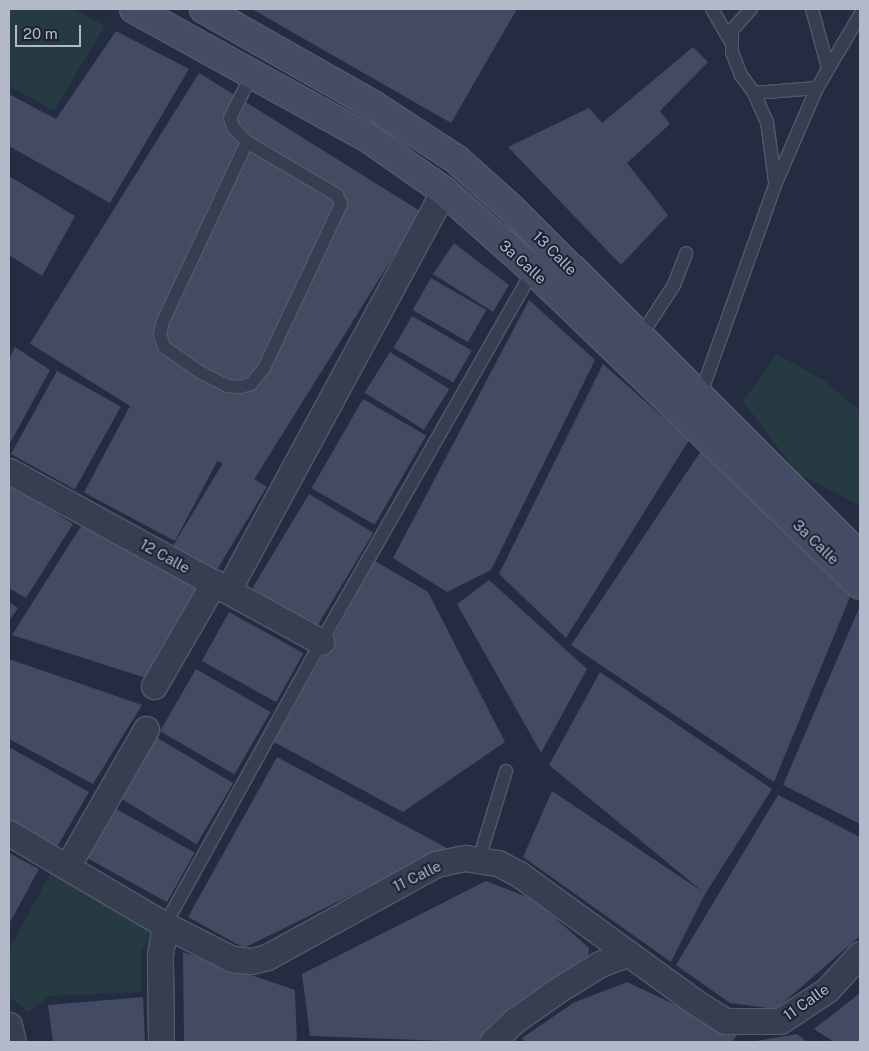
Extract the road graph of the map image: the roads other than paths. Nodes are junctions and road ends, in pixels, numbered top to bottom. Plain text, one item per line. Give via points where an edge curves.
1 (134, 9) edge
2 (204, 9) edge
3 (712, 9) edge
4 (751, 9) edge
5 (812, 9) edge
6 (860, 15) edge
7 (730, 40) junction
8 (828, 68) junction
9 (252, 74) junction
10 (322, 75) junction
11 (817, 88) junction
12 (754, 93) junction
13 (306, 104) junction
14 (247, 142) junction
15 (775, 185) junction
16 (444, 191) junction
17 (686, 253) dead end
18 (533, 270) junction
19 (640, 337) junction
20 (696, 408) junction
21 (9, 471) edge
22 (822, 533) junction
23 (860, 556) edge
24 (860, 585) edge
25 (221, 586) junction
26 (321, 642) junction
27 (154, 686) dead end
28 (146, 729) dead end
29 (506, 771) dead end
30 (9, 833) edge
31 (479, 859) junction
32 (67, 867) junction
33 (165, 925) junction
34 (628, 953) junction
35 (860, 954) edge
36 (161, 1042) edge
37 (492, 1042) edge

1 - 9 street, 3a Calle
2 - 10 street, 13 Calle
3 - 7 lane
4 - 7 lane via 732,30
5 - 8 lane
6 - 8 lane
7 - 12 lane via 735,64
8 - 11 lane
9 - 13 street, 3a Calle
9 - 14 lane via 230,118 233,127
10 - 13 street
10 - 19 street, 13 Calle via 456,159 512,209
11 - 12 lane
11 - 15 lane
12 - 15 lane via 767,122
13 - 16 street, 3a Calle via 368,138
14 - 14 lane via 163,321 160,334 164,347 200,372 228,386 240,388 251,384 264,368 341,204 337,195
15 - 20 lane
16 - 18 street, 3a Calle
16 - 25 street
17 - 19 lane via 674,284
18 - 20 street, 3a Calle
18 - 26 lane
19 - 20 street, 13 Calle
20 - 22 street, 13 Calle
21 - 25 street, 12 Calle
22 - 23 street, 13 Calle
22 - 24 street, 3a Calle
25 - 26 street, 12 Calle
25 - 27 street
26 - 33 lane
28 - 32 street
29 - 31 lane
30 - 32 street, 11 Calle
31 - 33 street, 11 Calle via 436,864 322,928 252,961 232,959
31 - 34 street, 11 Calle via 498,863 520,874
32 - 33 street, 11 Calle
33 - 36 street via 160,955
34 - 35 street, 11 Calle via 726,1021 752,1023 780,1021 827,990
34 - 37 street via 600,964 558,990 514,1021

